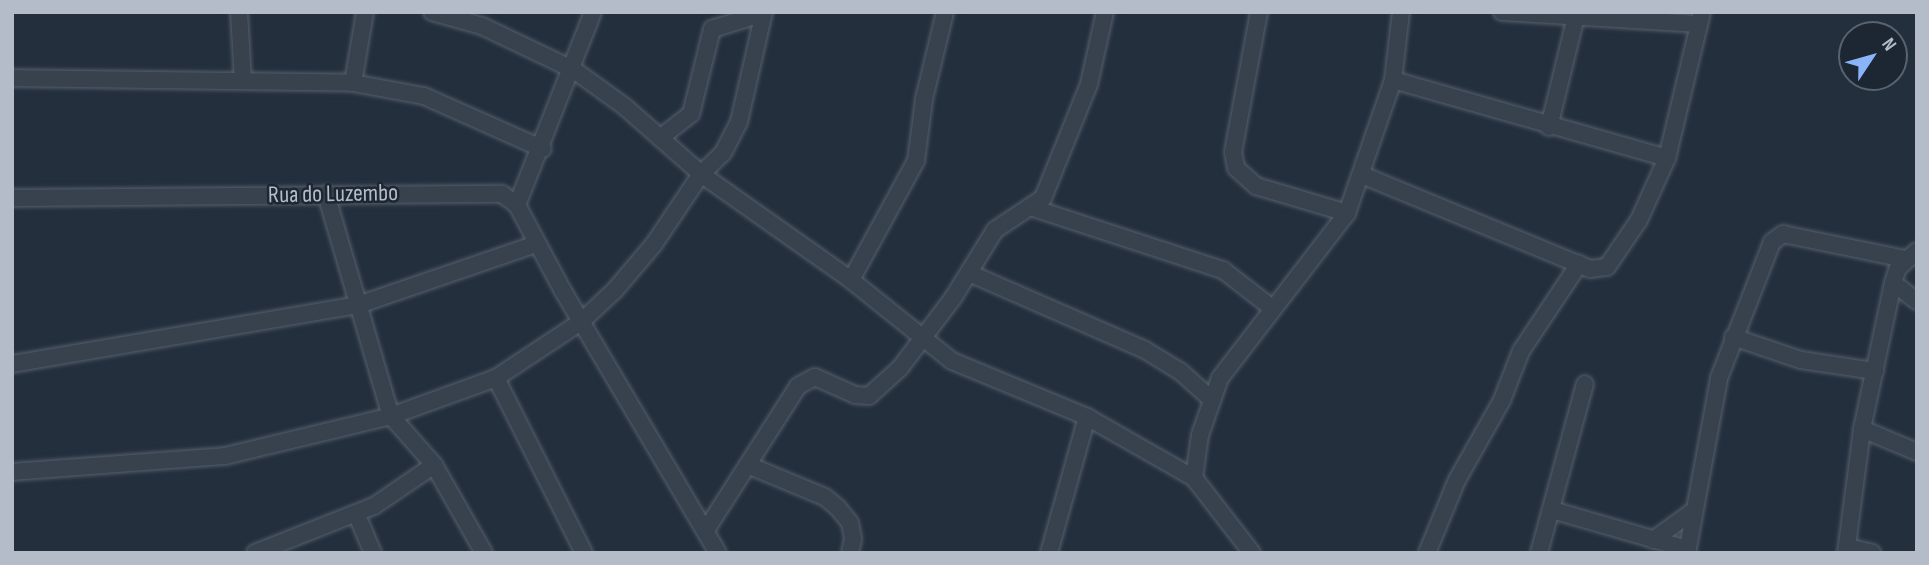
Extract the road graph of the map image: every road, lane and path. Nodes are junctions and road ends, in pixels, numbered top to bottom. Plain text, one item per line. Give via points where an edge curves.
1 (239, 12) edge
2 (365, 12) edge
3 (432, 12) edge
4 (593, 12) edge
5 (945, 12) edge
6 (1105, 12) edge
7 (1259, 12) edge
8 (1401, 12) edge
9 (1502, 12) edge
10 (764, 13) edge
11 (1577, 15) edge
12 (1700, 18) edge
13 (485, 19) edge
14 (574, 71) junction
15 (12, 78) edge
16 (1393, 80) junction
17 (243, 81) junction
18 (353, 83) junction
19 (1549, 127) junction
20 (660, 138) junction
21 (543, 149) junction
22 (1667, 158) junction
23 (701, 174) junction
24 (1362, 175) junction
25 (326, 194) junction
26 (12, 198) edge
27 (517, 205) junction
28 (1030, 207) junction
29 (1347, 213) junction
30 (536, 244) junction
31 (1911, 255) edge
32 (1578, 264) junction
33 (969, 273) junction
34 (851, 280) junction
35 (1893, 283) junction
36 (1917, 301) edge
37 (358, 305) junction
38 (1272, 308) junction
39 (582, 321) junction
40 (1733, 337) junction
41 (921, 339) junction
42 (12, 364) edge
43 (1875, 371) junction
44 (496, 378) junction
45 (1585, 384) dead end
46 (1211, 400) junction
47 (391, 416) junction
48 (1087, 417) junction
49 (1862, 429) junction
50 (1917, 452) edge
51 (433, 465) junction
52 (750, 466) junction
53 (12, 472) edge
54 (1194, 478) junction
55 (1552, 510) junction
56 (1692, 512) junction
57 (356, 513) junction
58 (706, 530) junction
59 (1653, 540) junction
60 (1846, 550) edge
61 (1687, 551) edge
62 (255, 553) edge
63 (373, 553) edge
64 (484, 553) edge
65 (584, 553) edge
66 (718, 553) edge
67 (850, 553) edge
68 (1049, 553) edge
69 (1252, 553) edge
70 (1427, 553) edge
71 (1539, 553) edge
72 (1872, 553) edge

1 - 17 street
2 - 18 street
3 - 13 street
4 - 14 street
5 - 34 street via 924,99 916,161
6 - 28 street via 1089,84 1051,188
7 - 29 street via 1233,152 1236,168 1256,186
8 - 16 street
9 - 11 street
10 - 20 street via 712,29 691,114
10 - 23 street via 739,121 723,153
11 - 12 street
11 - 19 street
12 - 22 street
13 - 14 street
14 - 20 street
14 - 21 street
15 - 17 street
16 - 19 street
16 - 24 street
17 - 18 street
18 - 21 street via 424,96
19 - 22 street
20 - 23 street
21 - 27 street
22 - 32 street via 1613,263 1590,269
23 - 34 street
23 - 39 street via 637,268
24 - 29 street
24 - 32 street
25 - 26 street, Rua do Luzembo
25 - 27 street, Rua do Luzembo via 502,194
25 - 37 street
27 - 30 street
28 - 33 street via 995,230
28 - 38 street via 1223,270
29 - 38 street
30 - 37 street
30 - 39 street
31 - 35 street
31 - 40 street via 1783,233 1776,237
32 - 70 street via 1521,351 1502,400 1457,480
33 - 41 street
33 - 46 street via 1145,350 1181,372
34 - 41 street
35 - 36 street
35 - 43 street
37 - 42 street
37 - 47 street
38 - 46 street via 1220,378
39 - 44 street
39 - 58 street
40 - 43 street via 1801,360
40 - 56 street via 1719,378
41 - 48 street via 952,361
41 - 52 street via 900,368 869,396 855,395 815,377 806,379
43 - 49 street
44 - 47 street
44 - 65 street
45 - 55 street
46 - 54 street
47 - 51 street
47 - 53 street via 225,456
48 - 54 street
48 - 68 street
49 - 50 street
49 - 60 street
51 - 57 street
51 - 64 street
52 - 58 street
52 - 67 street via 825,497 838,508 850,523
54 - 69 street
55 - 59 street
55 - 71 street
56 - 59 street
56 - 61 street
57 - 62 street
57 - 63 street
58 - 66 street
59 - 61 street
60 - 72 street

